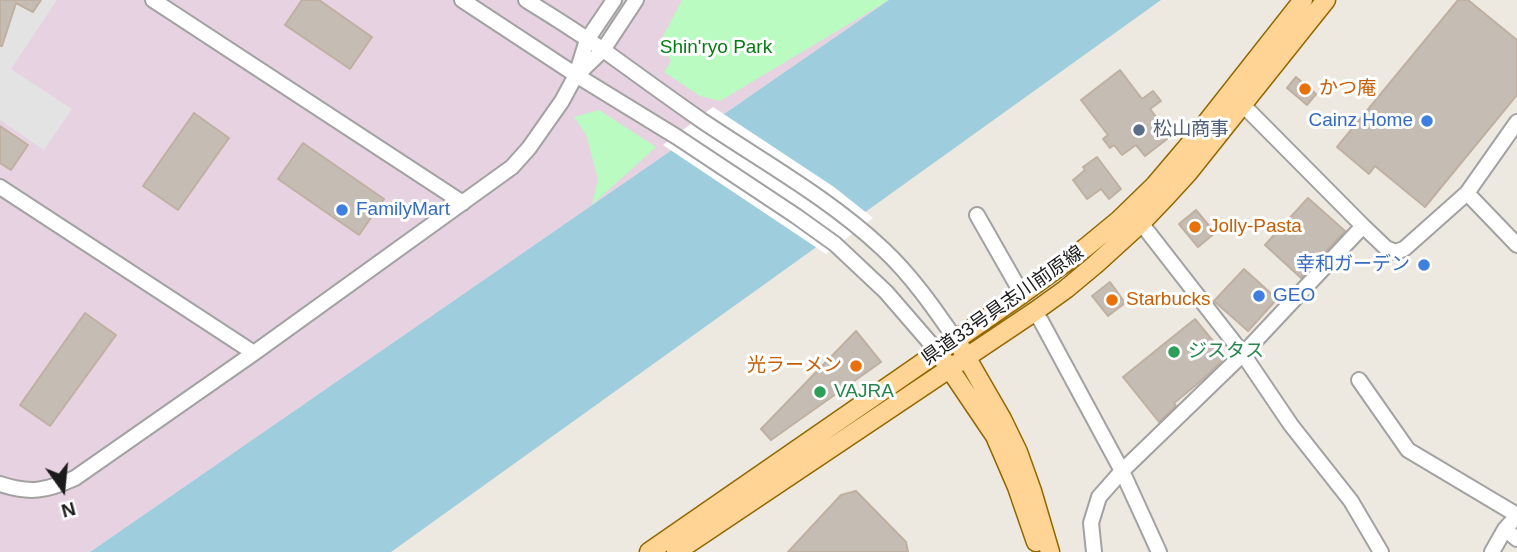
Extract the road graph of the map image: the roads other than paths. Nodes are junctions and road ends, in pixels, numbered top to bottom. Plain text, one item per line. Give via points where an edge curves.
1 (153, 0) edge
2 (462, 0) edge
3 (526, 0) edge
4 (614, 0) edge
5 (636, 0) edge
6 (1303, 0) edge
7 (1326, 0) edge
8 (587, 40) junction
9 (603, 50) junction
10 (576, 75) junction
11 (1243, 104) junction
12 (1517, 122) edge
13 (0, 187) edge
14 (1467, 193) junction
15 (463, 203) junction
16 (978, 215) dead end
17 (1141, 223) junction
18 (1363, 226) junction
19 (1517, 245) edge
20 (1022, 294) junction
21 (1034, 312) junction
22 (956, 340) junction
23 (938, 352) junction
24 (254, 353) junction
25 (1243, 354) junction
26 (967, 357) junction
27 (949, 369) junction
28 (1359, 380) dead end
29 (1122, 471) junction
30 (0, 484) edge
31 (1517, 515) edge
32 (1505, 529) junction
33 (1517, 539) edge
34 (649, 552) edge
35 (676, 552) edge
36 (1038, 552) edge
37 (1050, 552) edge
38 (1094, 552) edge
39 (1159, 552) edge
40 (1381, 552) edge
41 (1492, 552) edge

1 - 15 street
2 - 10 street
3 - 8 street
4 - 8 street
5 - 9 street
6 - 20 main road, 県道33号具志川前原線 via 1154,186 1086,248
7 - 11 main road, 県道33号具志川前原線
8 - 9 street
8 - 10 street
9 - 10 street
9 - 22 street via 859,227 907,275
10 - 15 street via 529,148 512,167
10 - 23 street via 835,244 886,292
11 - 17 main road, 県道33号具志川前原線
11 - 18 street
12 - 14 street
13 - 24 street
14 - 18 street via 1395,252
14 - 19 street
15 - 24 street
16 - 20 street
17 - 21 main road, 県道33号具志川前原線
17 - 25 street
18 - 25 street
20 - 22 main road, 県道33号具志川前原線
21 - 26 main road, 県道33号具志川前原線
21 - 29 street
22 - 23 main road, 県道33号具志川前原線
22 - 26 main road
23 - 27 main road
23 - 34 main road, 県道33号具志川前原線
24 - 30 street via 75,478 36,491
25 - 29 street
25 - 40 street via 1351,501
26 - 27 main road, 県道33号具志川前原線
26 - 37 main road via 1018,452
27 - 35 main road, 県道33号具志川前原線
27 - 36 main road via 995,436
28 - 31 street via 1408,450
29 - 38 street via 1099,498 1091,523
29 - 39 street
31 - 32 street
32 - 33 street
32 - 41 street

